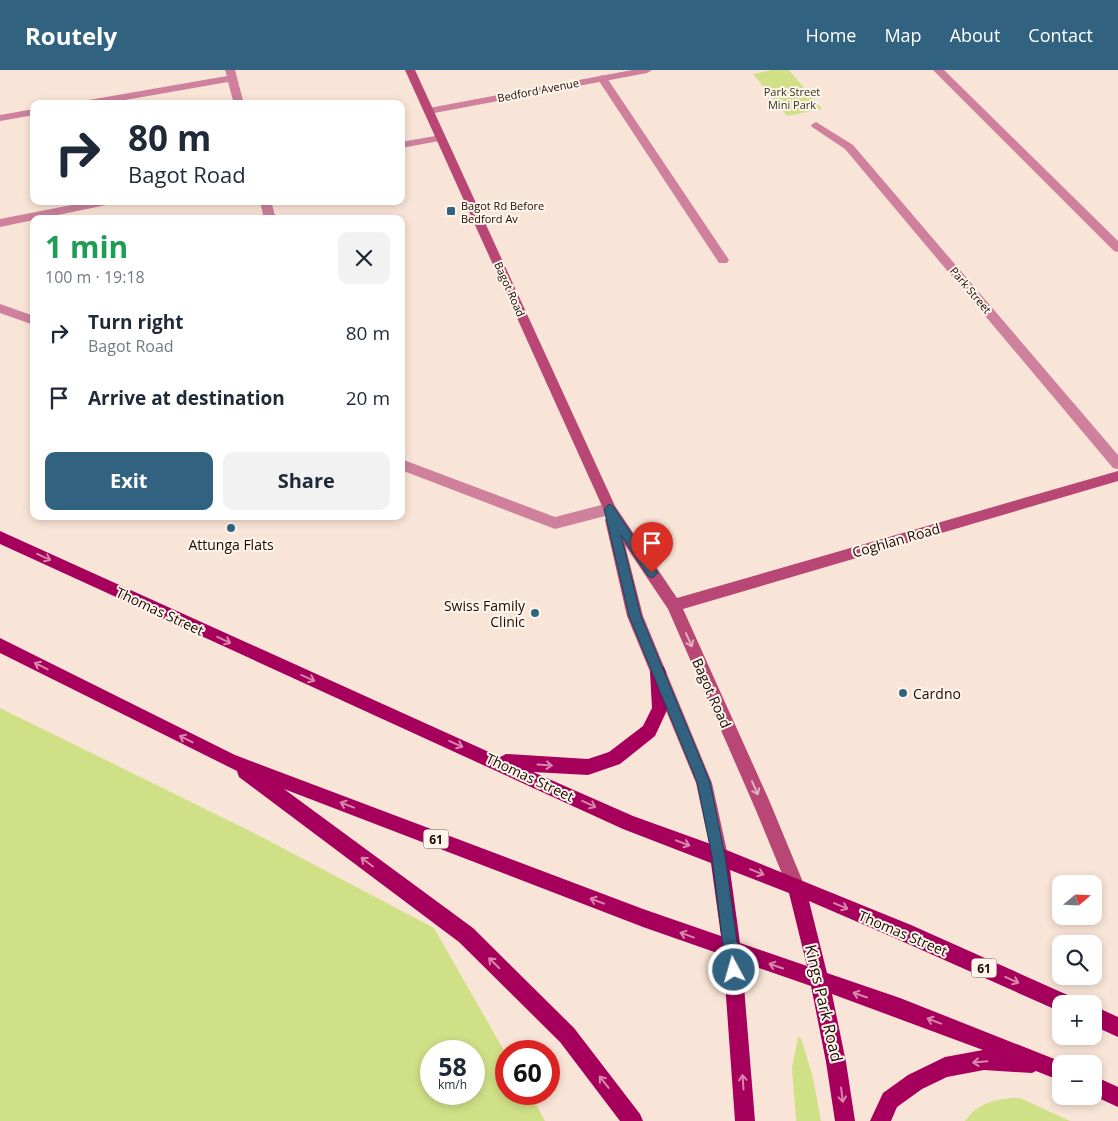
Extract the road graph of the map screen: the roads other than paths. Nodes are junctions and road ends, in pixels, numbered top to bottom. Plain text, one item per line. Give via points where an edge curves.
1 (410, 70) edge
2 (647, 70) edge
3 (938, 70) edge
4 (231, 74) edge
5 (602, 78) junction
6 (103, 100) edge
7 (238, 100) edge
8 (429, 111) junction
9 (30, 113) edge
10 (0, 118) edge
11 (816, 124) dead end
12 (441, 138) junction
13 (405, 145) edge
14 (91, 205) edge
15 (40, 215) edge
16 (30, 217) edge
17 (0, 223) edge
18 (1118, 248) edge
19 (723, 260) dead end
20 (0, 308) edge
21 (30, 319) edge
22 (1118, 464) edge
23 (405, 466) edge
24 (1118, 476) edge
25 (609, 509) junction
26 (0, 537) edge
27 (674, 605) junction
28 (0, 645) edge
29 (658, 672) junction
30 (230, 761) junction
31 (496, 761) junction
32 (719, 856) junction
33 (796, 887) junction
34 (732, 951) junction
35 (821, 981) junction
36 (1052, 998) edge
37 (1102, 1020) edge
38 (1118, 1027) edge
39 (1052, 1067) edge
40 (1052, 1068) edge
41 (1102, 1090) edge
42 (1118, 1097) edge
43 (633, 1121) edge
44 (745, 1121) edge
45 (845, 1121) edge
46 (880, 1121) edge

1 - 8 main road, Bagot Road
2 - 5 street, Bedford Avenue
3 - 18 street
4 - 6 street
4 - 7 street
5 - 8 street, Bedford Avenue
5 - 19 street
8 - 12 main road, Bagot Road
9 - 10 street
11 - 22 street, Park Street via 849,146
12 - 13 street
12 - 25 main road, Bagot Road
14 - 15 street
16 - 17 street
20 - 21 street
23 - 25 street via 552,522 564,522
24 - 27 main road, Coghlan Road
25 - 27 main road, Bagot Road
25 - 29 main road, Bagot Road via 635,616
26 -> 31 main road, Thomas Street / 61
27 -> 33 main road, Bagot Road
30 -> 28 main road, 61
31 -> 29 main road via 588,767 614,758 650,731 660,708
29 - 32 main road, Bagot Road via 704,782
34 -> 30 main road, 61
43 -> 30 main road via 567,1035 466,935
31 -> 32 main road, Thomas Street / 61 via 629,822
32 -> 33 main road, Thomas Street / 61
32 - 34 main road, Bagot Road
33 - 35 main road, Kings Park Road
33 -> 36 main road, Thomas Street / 61
35 -> 34 main road, 61
44 -> 34 main road
39 -> 35 main road, 61
35 -> 45 main road, Kings Park Road
37 - 38 main road
40 -> 46 main road via 984,1060 945,1067 915,1082 890,1100
41 - 42 main road

